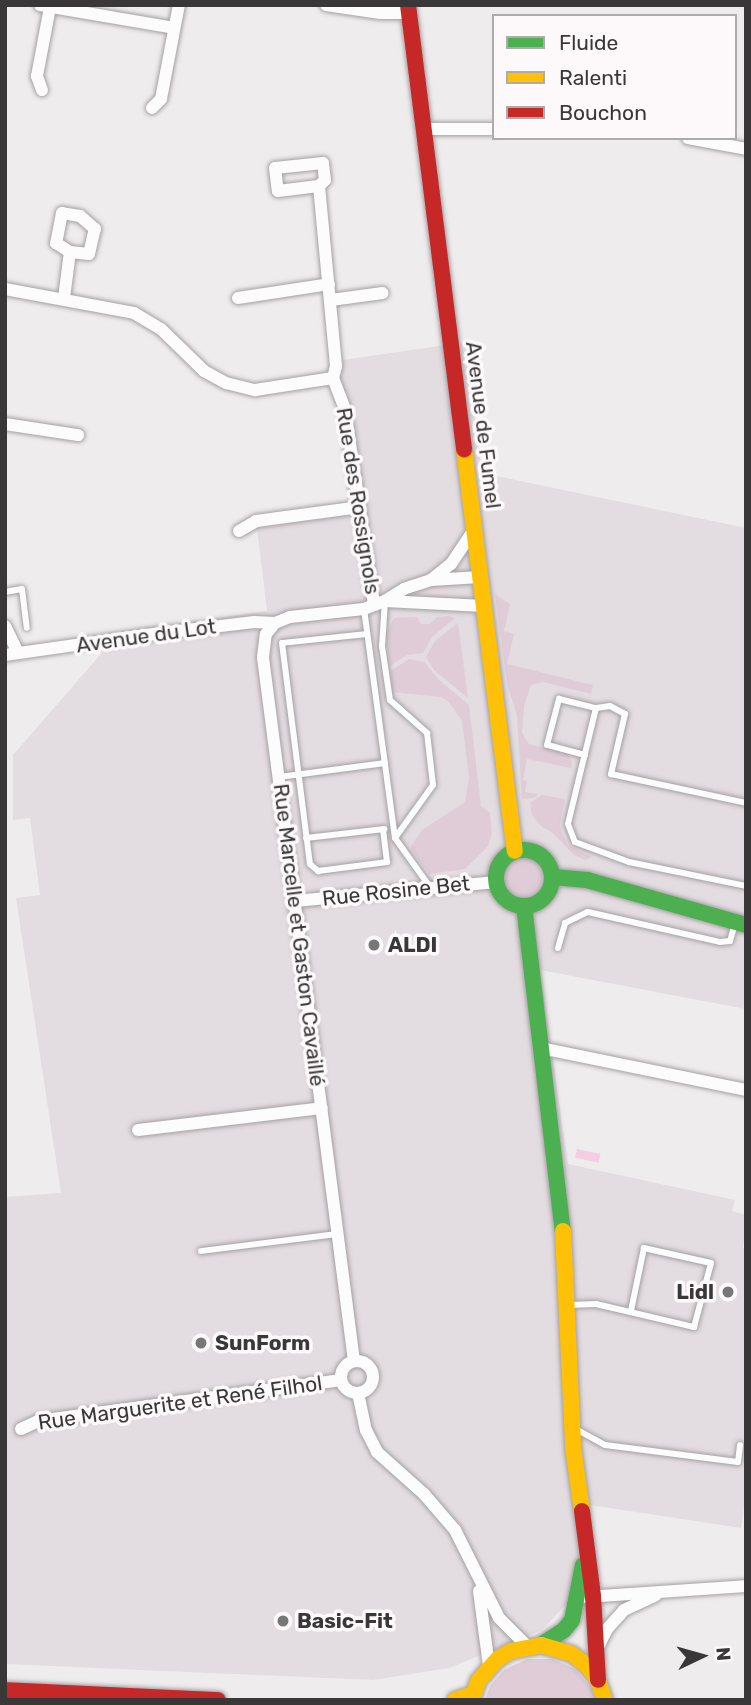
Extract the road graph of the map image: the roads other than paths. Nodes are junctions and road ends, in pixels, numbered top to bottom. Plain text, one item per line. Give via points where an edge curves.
1 (179, 5) edge
2 (326, 5) edge
3 (45, 6) edge
4 (408, 9) edge
5 (174, 28) junction
6 (42, 90) dead end
7 (152, 108) dead end
8 (424, 129) junction
9 (492, 129) edge
10 (699, 140) edge
11 (746, 149) edge
12 (319, 186) dead end
13 (71, 252) dead end
14 (329, 284) junction
15 (5, 289) edge
16 (383, 293) dead end
17 (64, 298) junction
18 (238, 298) dead end
19 (331, 300) junction
20 (333, 378) junction
21 (5, 424) edge
22 (78, 435) dead end
23 (360, 507) junction
24 (475, 528) junction
25 (239, 531) dead end
26 (480, 578) junction
27 (431, 580) junction
28 (5, 592) edge
29 (374, 605) junction
30 (484, 606) junction
31 (275, 623) junction
32 (5, 626) edge
33 (27, 628) dead end
34 (368, 634) junction
35 (12, 654) edge
36 (387, 682) junction
37 (374, 684) junction
38 (596, 708) junction
39 (585, 755) junction
40 (385, 763) junction
41 (298, 774) junction
42 (279, 777) junction
43 (746, 803) edge
44 (394, 827) junction
45 (383, 829) junction
46 (306, 838) junction
47 (395, 838) junction
48 (515, 851) junction
49 (552, 877) junction
50 (496, 882) junction
51 (746, 886) edge
52 (430, 887) junction
53 (295, 901) junction
54 (524, 906) junction
55 (741, 923) edge
56 (558, 948) dead end
57 (541, 1048) junction
58 (746, 1090) edge
59 (322, 1108) junction
60 (138, 1130) dead end
61 (338, 1234) junction
62 (201, 1251) dead end
63 (568, 1305) junction
64 (631, 1311) junction
65 (354, 1361) junction
66 (341, 1380) junction
67 (358, 1393) junction
68 (572, 1428) junction
69 (21, 1429) dead end
70 (740, 1445) dead end
71 (478, 1580) junction
72 (746, 1586) edge
73 (669, 1590) junction
74 (585, 1597) junction
75 (534, 1646) junction
76 (596, 1652) junction
77 (489, 1666) junction
78 (598, 1680) junction
79 (5, 1690) edge
80 (472, 1697) edge
81 (607, 1699) edge
82 (218, 1700) edge
83 (455, 1700) edge

1 - 5 street
2 - 4 street via 380,13
3 - 5 street
3 - 6 street via 37,76
4 - 8 main road, Avenue de Fumel
5 - 7 street via 161,99
8 - 9 street
8 - 24 main road, Avenue de Fumel
10 - 11 street
12 - 14 street
13 - 17 street
14 - 18 street
14 - 19 street
15 - 17 street, Rue des Rossignols
16 - 19 street
17 - 20 street, Rue des Rossignols via 134,313 161,329 204,371 226,383 255,390
19 - 20 street
20 - 23 street, Rue des Rossignols via 345,410
21 - 22 street
23 - 25 street via 256,521
23 - 29 street, Rue des Rossignols
24 - 26 main road, Avenue de Fumel
24 - 27 street via 451,564
26 - 27 street
26 - 30 main road, Avenue de Fumel
27 - 29 street
28 - 33 lane via 22,589
29 - 30 street
29 - 31 street
29 - 34 lane
29 - 36 lane
30 - 48 main road, Avenue de Fumel
31 - 35 street, Avenue du Lot
31 - 42 street, Rue Marcelle et Gaston Cavaillé via 266,634 263,657
32 - 35 street, Avenue du Lot
34 - 37 lane
34 - 41 lane via 282,643
36 - 37 lane
36 - 47 lane via 390,700 427,733 433,785
37 - 40 lane
38 - 39 lane
38 - 39 lane via 559,699 547,745
38 - 43 lane via 610,706 625,714 611,774
39 - 51 lane via 568,824 575,842 629,862
40 - 41 lane
40 - 44 lane
41 - 42 lane
41 - 46 lane
42 - 53 street, Rue Marcelle et Gaston Cavaillé
44 - 45 lane
44 - 47 lane
45 - 46 lane
45 - 46 lane via 387,862 318,871 310,864
47 - 52 lane
48 - 49 main road via 540,855
48 - 50 main road via 500,863
49 - 54 main road via 547,895
49 - 55 main road via 587,880
50 - 52 street, Rue Rosine Bet
50 - 54 main road via 503,897
52 - 53 street, Rue Rosine Bet
53 - 59 street, Rue Marcelle et Gaston Cavaillé
54 - 57 main road
55 - 56 lane via 730,941 720,942 588,912 565,923
57 - 58 street
57 - 63 main road
59 - 60 street
59 - 61 street, Rue Marcelle et Gaston Cavaillé
61 - 62 lane
61 - 65 street, Rue Marcelle et Gaston Cavaillé
63 - 64 lane via 596,1304
63 - 68 main road
64 - 64 lane via 694,1327 711,1263 644,1248
65 - 66 street via 345,1366
65 - 67 street via 369,1366 373,1376 367,1390
66 - 67 street via 349,1391
66 - 69 street, Rue Marguerite et René Filhol via 38,1421
67 - 71 street via 366,1430 377,1452 424,1494 455,1530
68 - 70 lane via 605,1445 738,1462
68 - 74 main road
71 - 75 street via 499,1618
71 - 77 street
72 - 73 street
73 - 74 street
73 - 76 street via 624,1610 607,1629
74 - 75 main road via 558,1635
74 - 76 main road
75 - 77 main road via 511,1651
75 - 78 main road via 572,1654
76 - 78 main road
77 - 80 main road
78 - 81 main road
79 - 82 main road
80 - 83 main road

